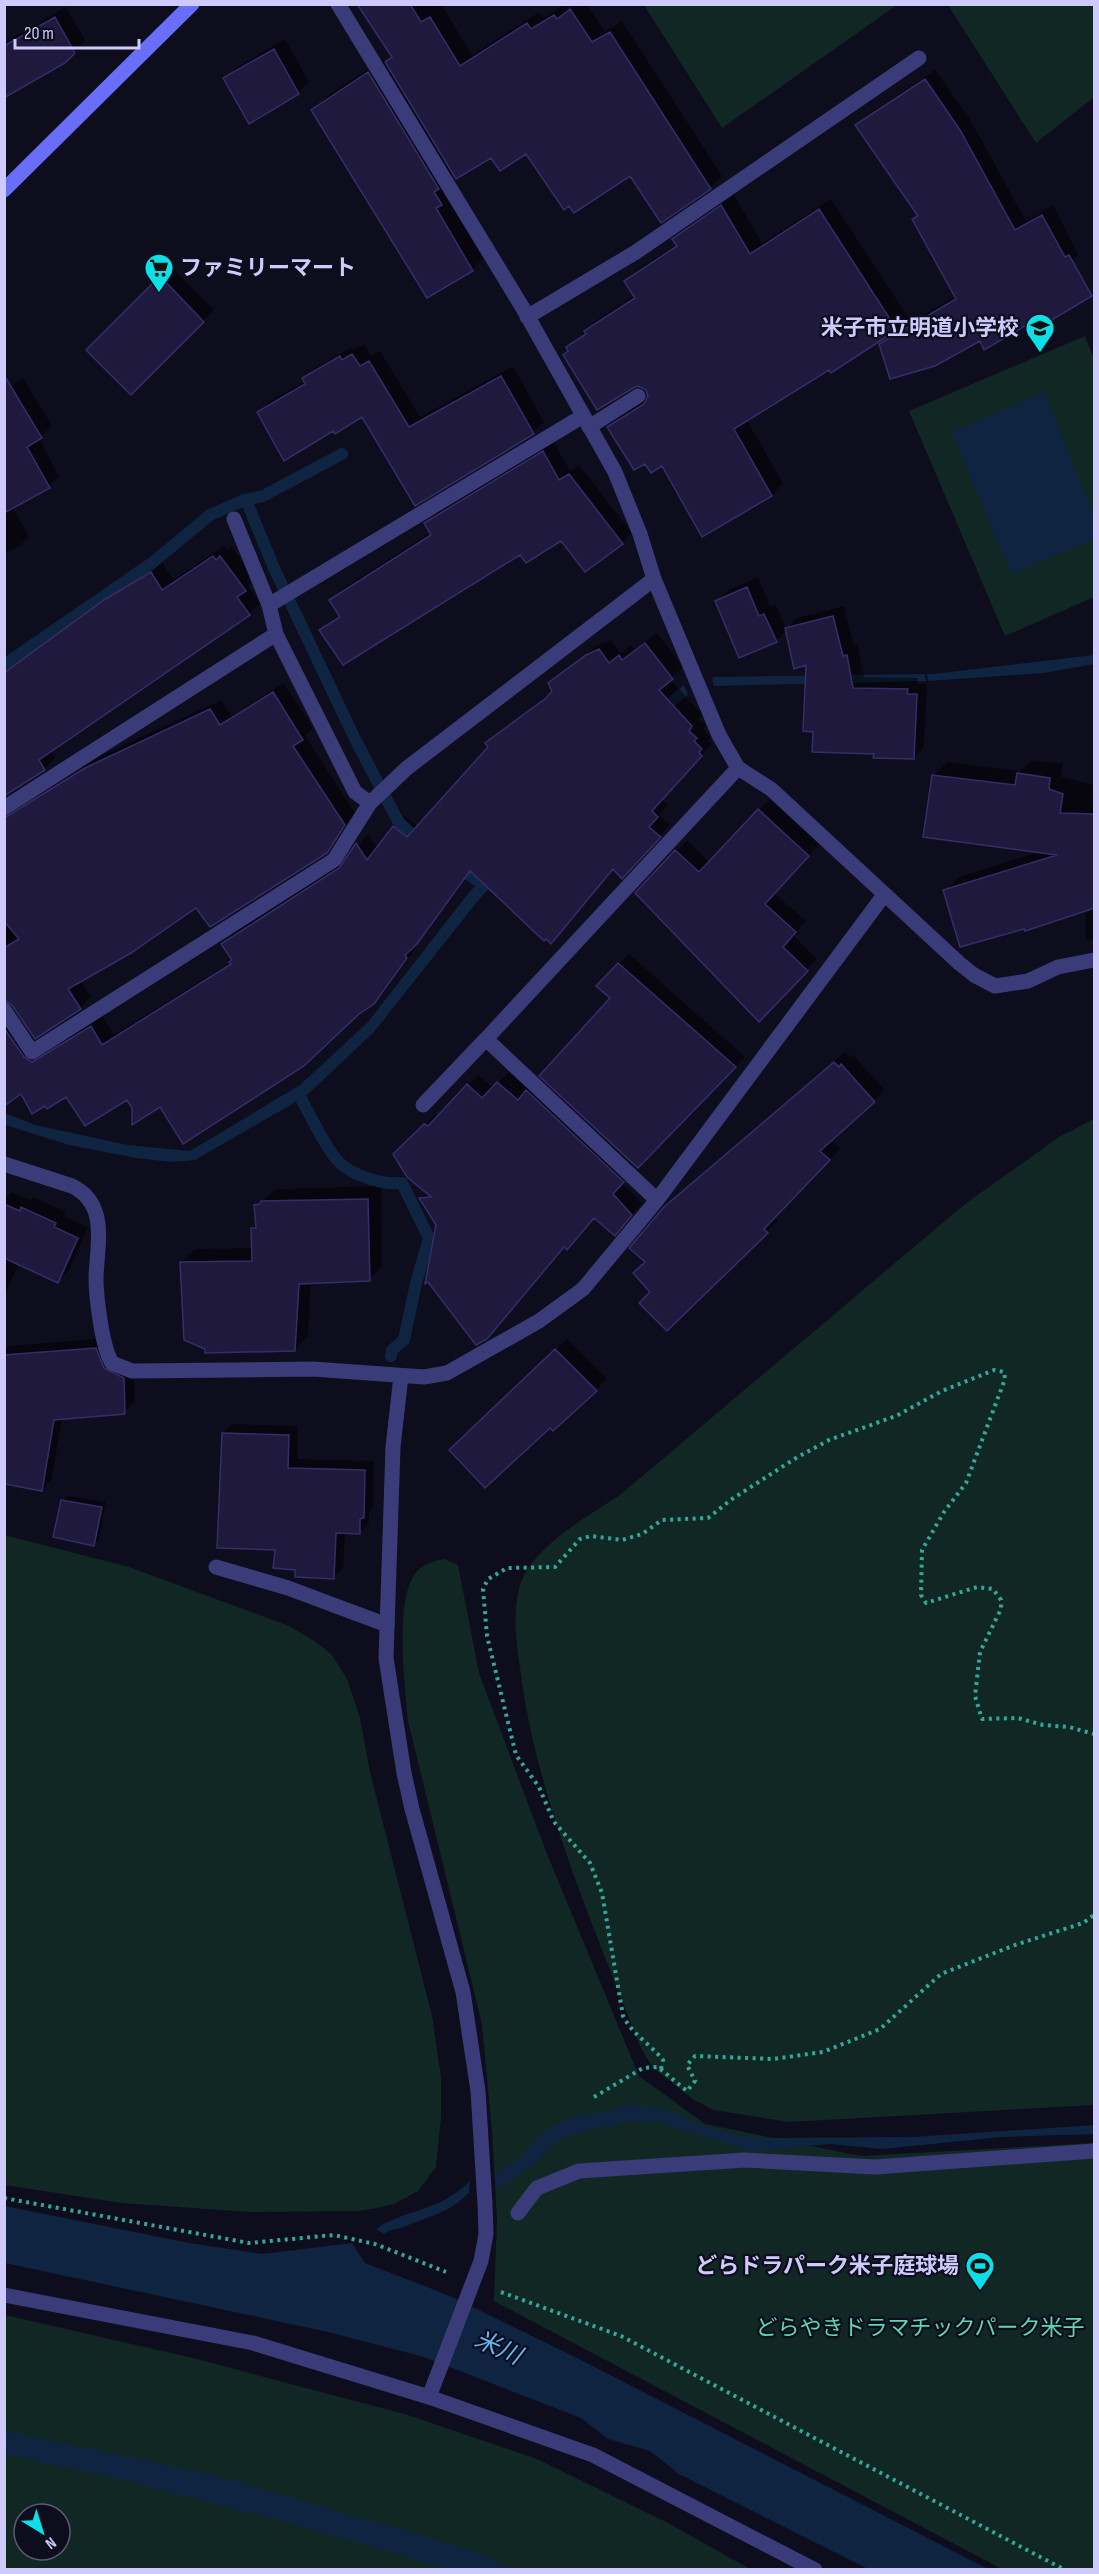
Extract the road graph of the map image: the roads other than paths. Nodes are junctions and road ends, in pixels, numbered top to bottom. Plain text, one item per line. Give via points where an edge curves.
1 (192, 4) edge
2 (338, 4) edge
3 (919, 58) dead end
4 (4, 190) edge
5 (527, 317) junction
6 (638, 396) dead end
7 (586, 422) junction
8 (234, 519) dead end
9 (654, 579) junction
10 (269, 605) junction
11 (276, 634) junction
12 (738, 768) junction
13 (370, 803) junction
14 (4, 808) edge
15 (884, 895) junction
16 (1095, 960) edge
17 (4, 1010) edge
18 (486, 1039) junction
19 (423, 1105) dead end
20 (4, 1164) edge
21 (657, 1200) junction
22 (401, 1376) junction
23 (216, 1567) dead end
24 (387, 1625) junction
25 (1095, 2151) edge
26 (518, 2213) dead end
27 (4, 2295) edge
28 (429, 2397) junction
29 (814, 2570) edge

1 - 4 main road
2 - 5 street
3 - 5 street via 636,252
5 - 7 street
6 - 7 street
7 - 9 street via 615,472
7 - 10 street
8 - 10 street
9 - 12 street via 719,735
9 - 13 street via 407,768
10 - 11 street
11 - 13 street via 355,792
11 - 14 street
12 - 15 street via 771,789
12 - 18 street
13 - 17 street via 334,860 32,1052
15 - 16 street via 958,963 994,986 1028,981 1058,967
15 - 21 street
18 - 19 street
18 - 21 street
20 - 22 street via 82,1191 97,1212 96,1279 104,1344 112,1363 121,1368 313,1369
21 - 22 street via 583,1289 539,1321 447,1373
22 - 24 street via 393,1447
23 - 24 street via 288,1588
24 - 28 street via 386,1658 404,1773 452,1946 472,2040 482,2140 486,2234 471,2289
25 - 26 street via 875,2167 745,2160 579,2171 537,2188
27 - 28 street via 253,2343
28 - 29 street via 593,2456

